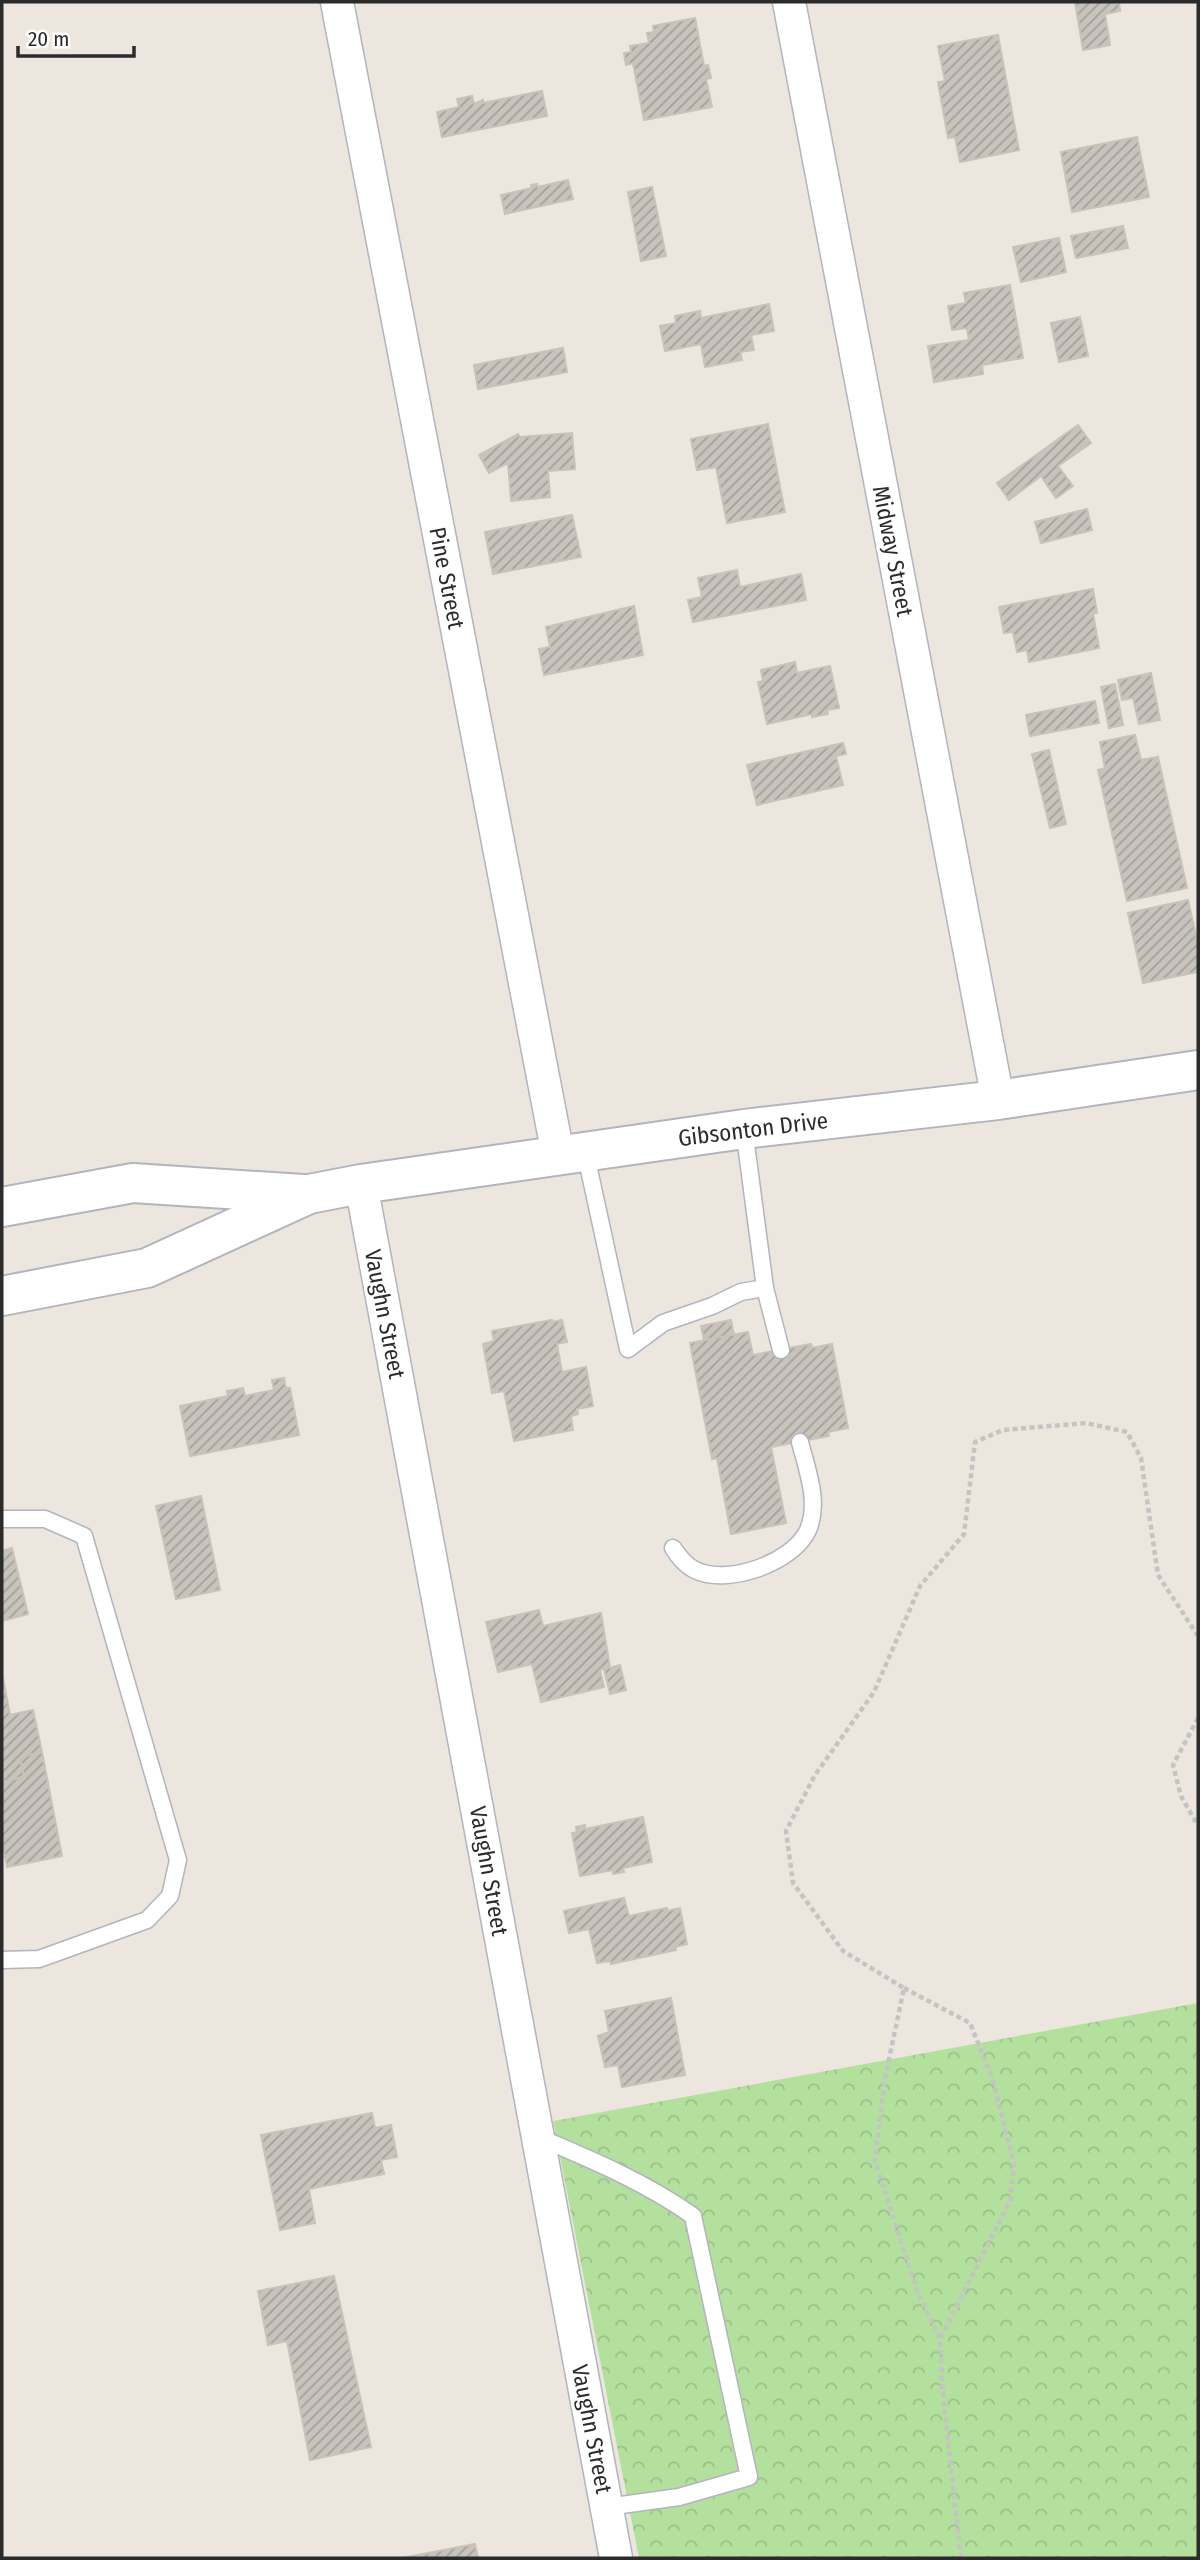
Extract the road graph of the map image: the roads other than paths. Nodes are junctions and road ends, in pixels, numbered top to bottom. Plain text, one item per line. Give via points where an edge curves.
1 (337, 2) edge
2 (789, 2) edge
3 (1198, 1070) edge
4 (998, 1100) junction
5 (744, 1129) junction
6 (571, 1153) junction
7 (361, 1184) junction
8 (309, 1195) junction
9 (2, 1207) edge
10 (765, 1288) junction
11 (2, 1296) edge
12 (781, 1350) dead end
13 (800, 1442) dead end
14 (2, 1519) edge
15 (673, 1548) dead end
16 (2, 1960) edge
17 (538, 2137) junction
18 (607, 2507) junction
19 (616, 2558) edge

1 - 6 street, Pine Street
2 - 4 street, Midway Street
3 - 4 main road, Gibsonton Drive
4 - 5 main road, Gibsonton Drive
5 - 6 main road, Gibsonton Drive
5 - 10 lane
6 - 7 main road, Gibsonton Drive
6 - 10 lane via 628,1349 663,1323 741,1292
7 - 8 main road, Gibsonton Drive
7 - 17 street, Vaughn Street
8 - 9 main road, Gibsonton Drive via 134,1183
8 - 11 main road, Gibsonton Drive via 147,1268
10 - 12 lane
13 - 15 lane via 815,1503 808,1531 794,1551 776,1562 721,1575 696,1571
14 - 16 lane via 45,1519 84,1536 178,1860 170,1896 147,1920 39,1959
17 - 18 street, Vaughn Street
17 - 18 lane via 664,2195 693,2216 748,2477 680,2497
18 - 19 street, Vaughn Street

